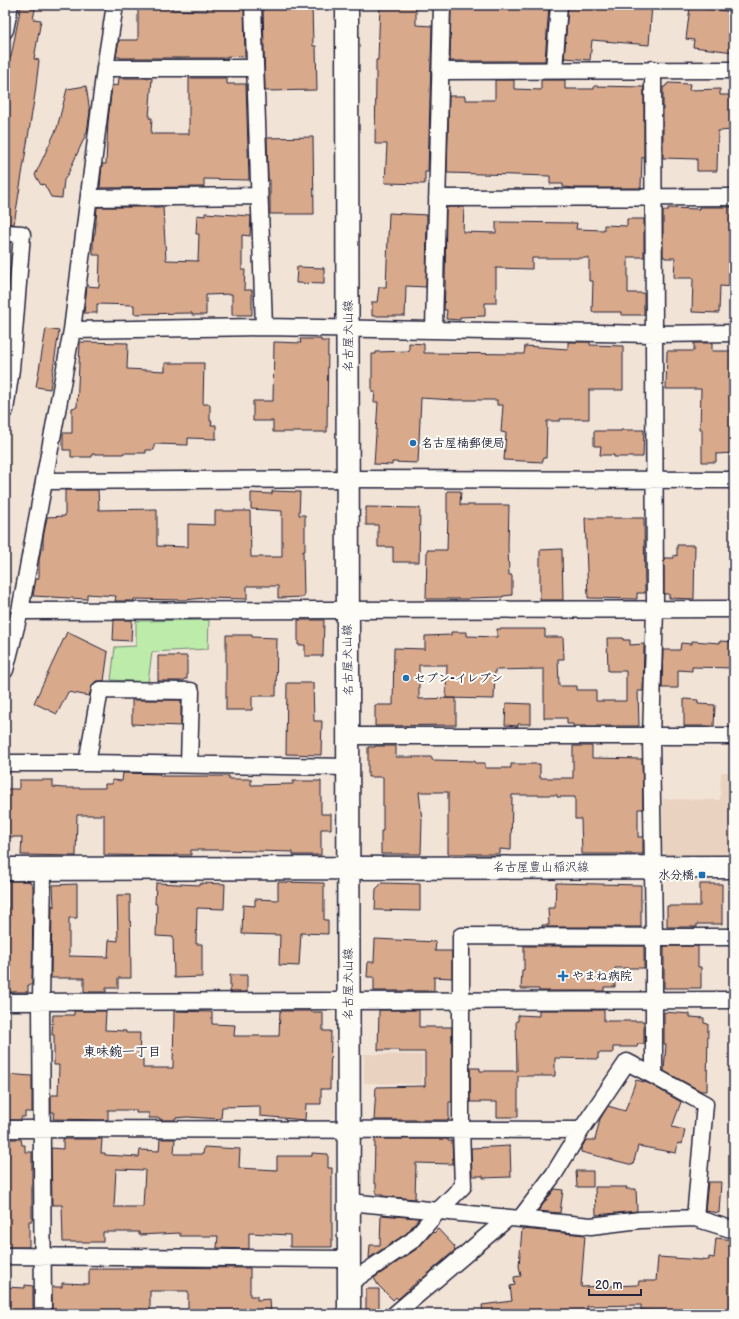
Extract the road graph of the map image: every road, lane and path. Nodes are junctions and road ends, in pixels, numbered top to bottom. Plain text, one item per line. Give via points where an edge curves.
1 (10, 5) edge
2 (115, 5) edge
3 (253, 5) edge
4 (347, 5) edge
5 (442, 5) edge
6 (559, 5) edge
7 (5, 30) edge
8 (105, 68) junction
9 (255, 68) junction
10 (653, 69) junction
11 (554, 70) junction
12 (734, 70) edge
13 (440, 71) junction
14 (260, 196) junction
15 (653, 197) junction
16 (734, 197) edge
17 (89, 198) junction
18 (437, 198) junction
19 (5, 233) edge
20 (264, 327) junction
21 (348, 329) junction
22 (434, 329) junction
23 (72, 330) junction
24 (734, 333) edge
25 (654, 334) junction
26 (9, 338) edge
27 (5, 410) edge
28 (348, 479) junction
29 (653, 480) junction
30 (734, 480) edge
31 (45, 481) junction
32 (655, 609) junction
33 (734, 609) edge
34 (20, 610) junction
35 (347, 610) junction
36 (5, 670) edge
37 (348, 736) junction
38 (734, 736) edge
39 (651, 737) junction
40 (5, 763) edge
41 (87, 763) junction
42 (189, 764) junction
43 (348, 767) junction
44 (652, 867) junction
45 (734, 867) edge
46 (348, 868) junction
47 (5, 869) edge
48 (43, 869) junction
49 (654, 937) junction
50 (734, 937) edge
51 (655, 1000) junction
52 (734, 1000) edge
53 (462, 1001) junction
54 (5, 1002) edge
55 (41, 1002) junction
56 (348, 1002) junction
57 (654, 1076) junction
58 (42, 1128) junction
59 (5, 1129) edge
60 (349, 1129) junction
61 (461, 1129) junction
62 (581, 1130) junction
63 (349, 1202) junction
64 (439, 1210) junction
65 (514, 1218) junction
66 (695, 1218) junction
67 (734, 1230) edge
68 (43, 1255) junction
69 (5, 1256) edge
70 (348, 1259) junction
71 (348, 1284) junction
72 (42, 1314) edge
73 (349, 1314) edge
74 (394, 1314) edge

1 - 7 street
2 - 8 street
3 - 9 street
4 - 21 main road, 名古屋犬山線
5 - 13 street
6 - 11 street
8 - 9 street
8 - 17 street
9 - 14 street
10 - 11 street
10 - 12 street
10 - 15 street
11 - 13 street
13 - 18 street
14 - 17 street
14 - 20 street
15 - 16 street
15 - 18 street
15 - 25 street
17 - 23 street
18 - 22 street
19 - 26 street via 22,234
20 - 21 street
20 - 23 street
21 - 22 street
21 - 28 main road, 名古屋犬山線
22 - 25 street
23 - 31 street
24 - 25 street
25 - 29 street
26 - 27 street via 11,369
28 - 29 street
28 - 31 street
28 - 35 main road, 名古屋犬山線
29 - 30 street
29 - 32 street
31 - 34 street
32 - 33 street
32 - 35 street
32 - 39 street
34 - 35 street
34 - 36 street
35 - 37 main road, 名古屋犬山線
37 - 39 street
37 - 43 main road, 名古屋犬山線
38 - 39 street
39 - 44 street
40 - 41 street
41 - 42 street
41 - 42 street via 100,690 191,692
42 - 43 street
43 - 46 main road, 名古屋犬山線
44 - 45 main road, 名古屋豊山稲沢線
44 - 46 main road, 名古屋豊山稲沢線
44 - 49 street
46 - 48 main road, 名古屋豊山稲沢線
46 - 56 main road, 名古屋犬山線
47 - 48 main road, 名古屋豊山稲沢線
48 - 55 street
49 - 50 street
49 - 51 street
49 - 53 street via 461,936
51 - 52 street
51 - 53 street
51 - 57 street
53 - 56 street
53 - 61 street
54 - 55 street
55 - 56 street
55 - 58 street
56 - 60 main road, 名古屋犬山線
57 - 62 street via 627,1062
57 - 66 street via 705,1104
58 - 59 street
58 - 60 street
58 - 68 street
60 - 61 street
60 - 63 main road, 名古屋犬山線
61 - 62 street
61 - 64 street via 463,1186
62 - 65 street via 554,1174
63 - 64 street
63 - 70 main road, 名古屋犬山線
64 - 65 street
64 - 71 street via 413,1240
65 - 66 street via 591,1226 640,1220
65 - 74 street
66 - 67 street
68 - 69 street
68 - 70 street
68 - 72 street
70 - 71 main road, 名古屋犬山線
71 - 73 main road, 名古屋犬山線

